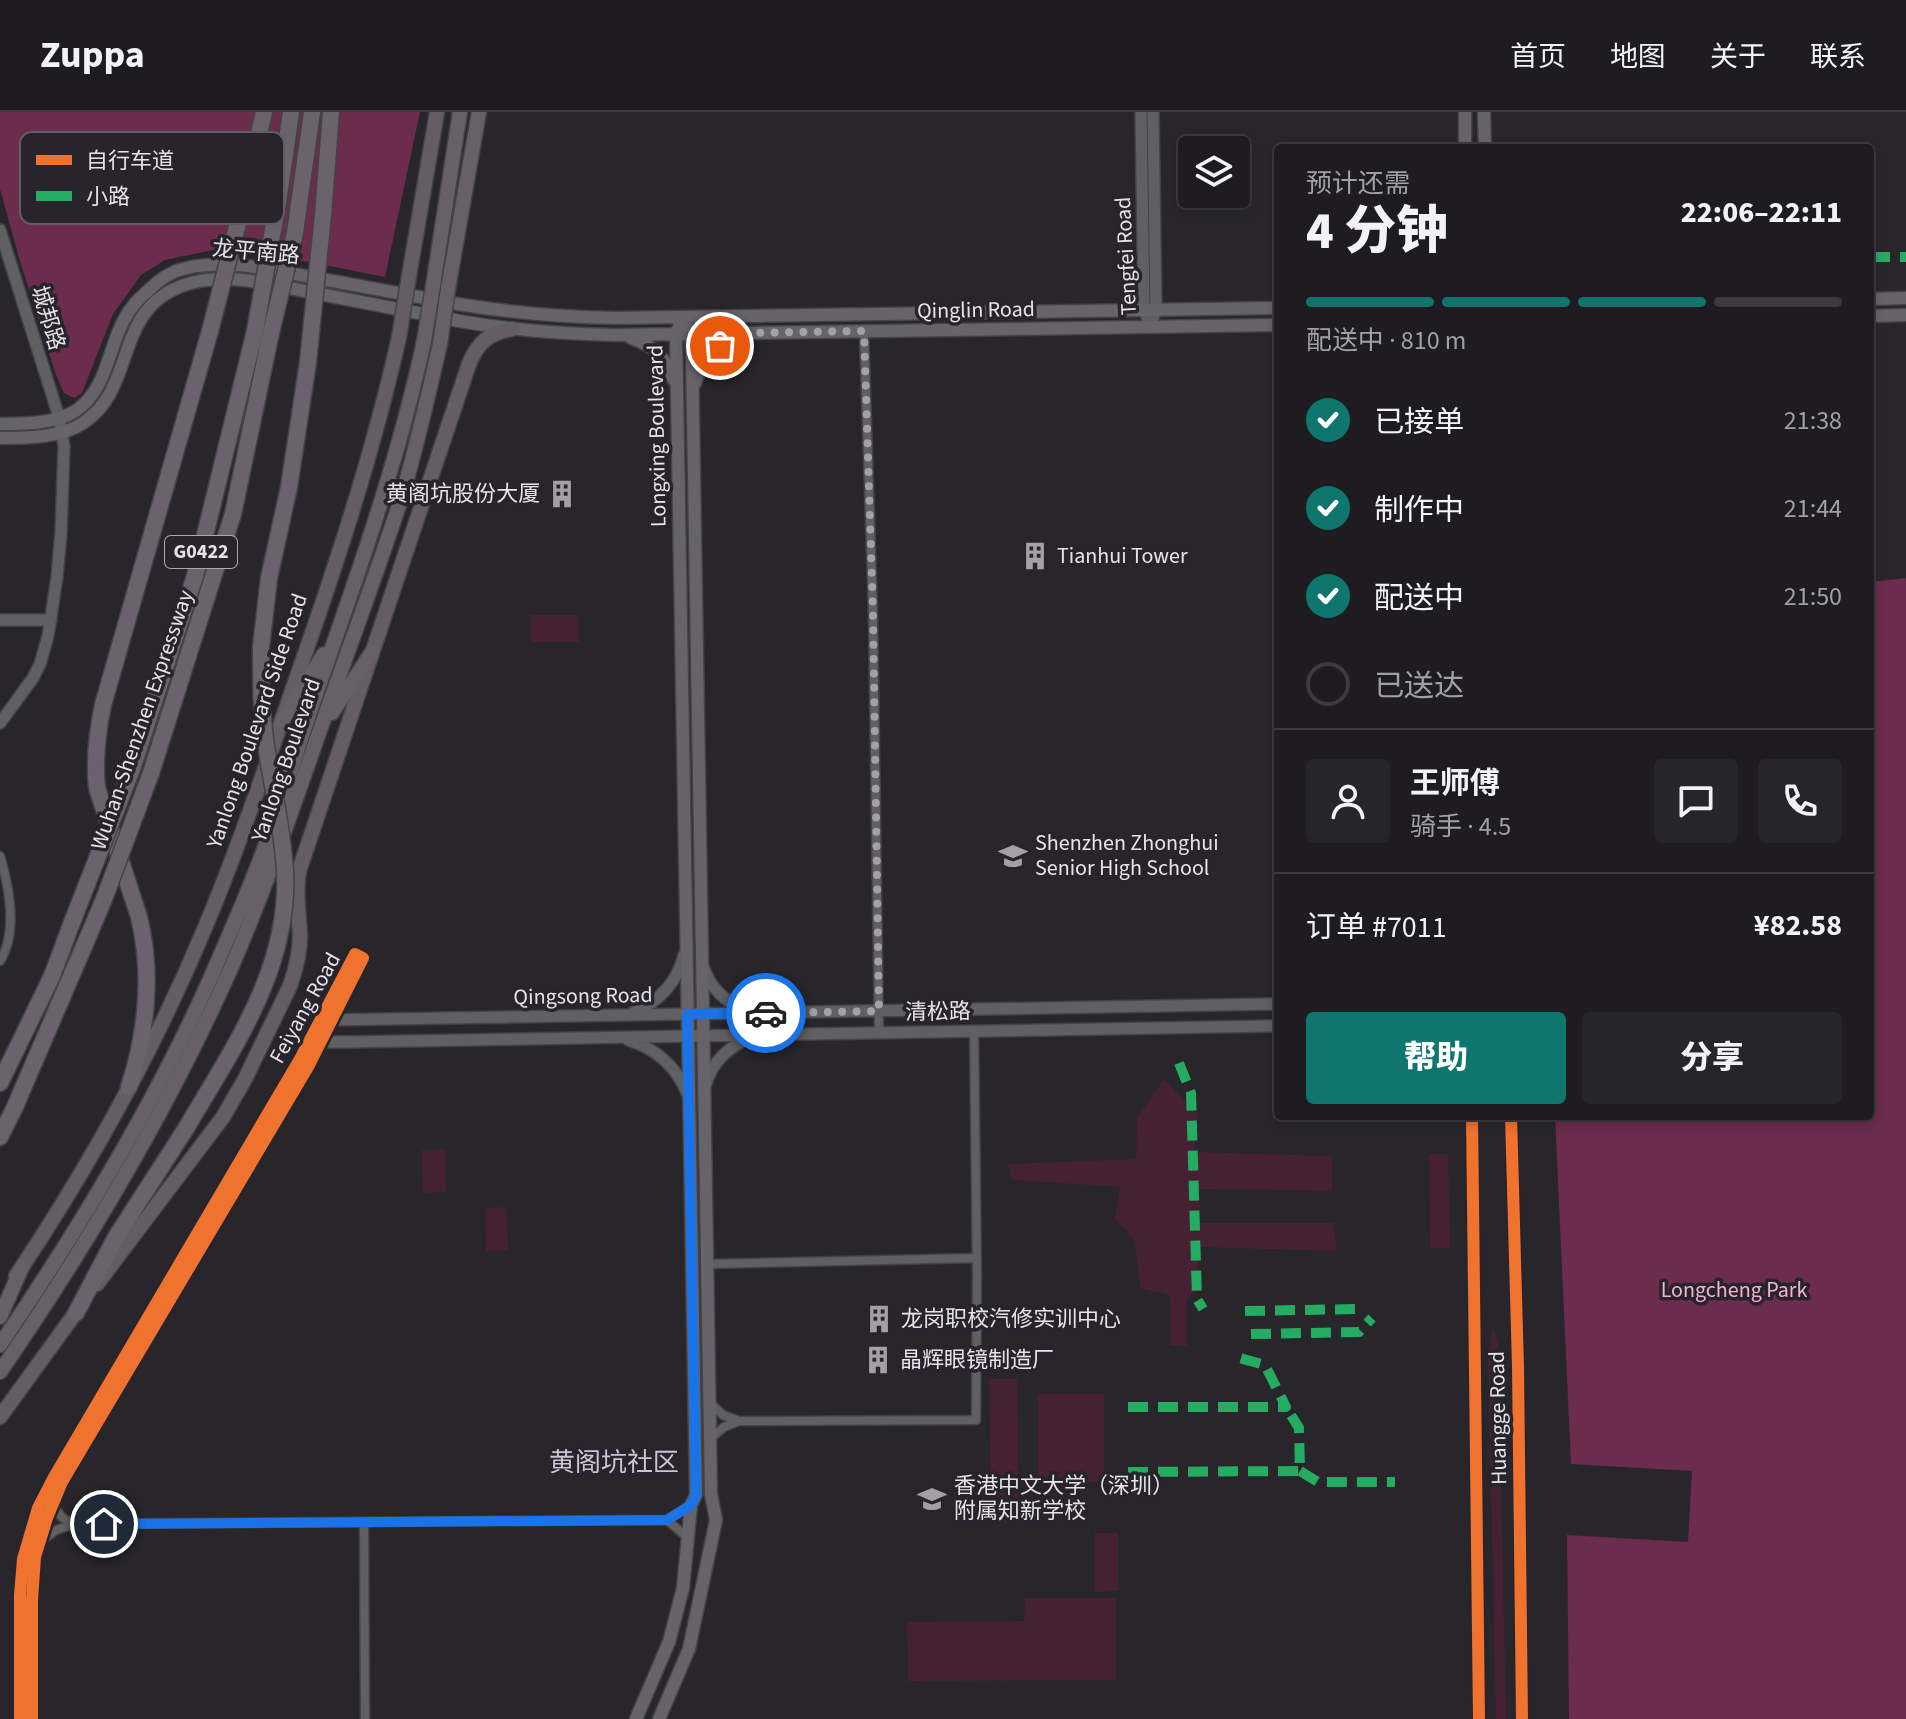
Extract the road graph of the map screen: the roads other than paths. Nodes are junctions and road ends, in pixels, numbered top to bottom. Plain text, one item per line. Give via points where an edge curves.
1 (264, 112) edge
2 (291, 112) edge
3 (312, 112) edge
4 (331, 112) edge
5 (437, 112) edge
6 (460, 112) edge
7 (481, 112) edge
8 (1141, 112) edge
9 (1153, 112) edge
10 (1465, 112) edge
11 (1484, 112) edge
12 (259, 132) edge
13 (1465, 144) edge
14 (1485, 144) edge
15 (284, 160) edge
16 (238, 224) edge
17 (275, 224) edge
18 (0, 230) edge
19 (441, 288) junction
20 (1906, 298) edge
21 (1874, 299) edge
22 (1274, 308) edge
23 (1150, 310) junction
24 (1906, 315) edge
25 (1874, 316) edge
26 (683, 317) junction
27 (1274, 325) edge
28 (1150, 327) junction
29 (512, 329) junction
30 (864, 331) junction
31 (750, 333) junction
32 (262, 334) junction
33 (676, 334) junction
34 (691, 334) junction
35 (616, 335) junction
36 (676, 394) junction
37 (692, 394) junction
38 (677, 412) junction
39 (693, 412) junction
40 (59, 417) junction
41 (0, 424) edge
42 (62, 431) junction
43 (0, 438) edge
44 (0, 620) edge
45 (51, 620) junction
46 (337, 633) junction
47 (372, 652) junction
48 (282, 721) junction
49 (0, 723) edge
50 (319, 734) junction
51 (0, 856) edge
52 (686, 947) junction
53 (0, 961) edge
54 (702, 962) junction
55 (1274, 1004) edge
56 (879, 1011) junction
57 (752, 1013) junction
58 (687, 1014) junction
59 (703, 1014) junction
60 (621, 1015) junction
61 (326, 1020) junction
62 (1274, 1026) edge
63 (974, 1031) junction
64 (879, 1033) junction
65 (759, 1035) junction
66 (688, 1036) junction
67 (703, 1036) junction
68 (615, 1037) junction
69 (316, 1040) junction
70 (0, 1083) edge
71 (129, 1087) junction
72 (704, 1089) junction
73 (689, 1098) junction
74 (1472, 1120) edge
75 (1511, 1120) edge
76 (0, 1137) edge
77 (977, 1258) junction
78 (707, 1264) junction
79 (22, 1267) junction
80 (0, 1300) edge
81 (76, 1313) junction
82 (0, 1317) edge
83 (0, 1345) edge
84 (0, 1372) edge
85 (710, 1402) junction
86 (0, 1417) edge
87 (739, 1421) junction
88 (710, 1438) junction
89 (53, 1500) junction
90 (691, 1505) junction
91 (667, 1520) junction
92 (364, 1522) junction
93 (75, 1524) junction
94 (688, 1538) junction
95 (39, 1543) junction
96 (20, 1719) edge
97 (32, 1719) edge
98 (365, 1719) edge
99 (636, 1719) edge
100 (659, 1719) edge
101 (1479, 1719) edge
102 (1522, 1719) edge

1 - 12 highway, bridge
2 - 15 highway, Wuhan-Shenzhen Expressway / G0422, bridge
3 - 32 highway, Wuhan-Shenzhen Expressway / G0422, bridge via 295,233
4 - 81 highway, bridge via 308,362 261,647 263,718 285,872 278,947 257,1002
5 - 48 main road, Yanlong Boulevard Side Road, bridge via 399,337 362,481
6 - 19 highway, Yanlong Boulevard
7 - 19 highway, Yanlong Boulevard
8 - 23 street, Tengfei Road
9 - 23 street, Tengfei Road
10 - 13 main road
11 - 14 main road
16 - 71 highway, bridge via 96,746 97,788 139,917 147,967 144,1025
17 - 32 highway, Wuhan-Shenzhen Expressway / G0422, bridge
18 - 40 street, 城邦路
19 - 46 highway, Yanlong Boulevard, bridge via 387,488
19 - 50 highway, Yanlong Boulevard, bridge via 440,344 403,493
20 - 21 main road
22 - 23 main road, Qinglin Road
23 - 26 main road, Qinglin Road
23 - 28 street, Tengfei Road
24 - 25 main road
26 - 33 main road, Longxing Boulevard
26 - 34 main road, Longxing Boulevard
26 - 40 main road, 龙平南路 via 514,312 276,271 204,266 175,272 134,302 91,397
27 - 28 main road, Qinglin Road
28 - 30 main road, Qinglin Road
29 - 35 main road, 龙平南路
29 - 42 main road, 龙平南路 via 273,285 197,281 164,294 145,312 100,408 82,424
29 - 47 main road via 488,336 474,351
30 - 31 main road, Qinglin Road
30 - 56 street
31 - 34 main road, Qinglin Road
31 - 37 main road via 709,356
32 - 70 highway, Wuhan-Shenzhen Expressway / G0422, bridge via 195,576 132,769 52,976
32 - 76 highway, Wuhan-Shenzhen Expressway / G0422, bridge via 233,514 151,773 104,899
33 - 34 main road, Qinglin Road
33 - 35 main road, Qinglin Road
33 - 36 main road, Longxing Boulevard
34 - 37 main road, Longxing Boulevard
35 - 36 main road via 660,354
36 - 38 main road, Longxing Boulevard
37 - 39 main road, Longxing Boulevard
38 - 39 main road
38 - 52 main road, Longxing Boulevard
39 - 54 main road, Longxing Boulevard
40 - 41 main road, 龙平南路
40 - 42 street, 城邦路
42 - 43 main road, 龙平南路
42 - 45 street, 城邦路 via 61,533
44 - 45 street
45 - 49 street via 40,664
46 - 48 highway
46 - 83 highway, Yanlong Boulevard via 275,818 210,980 90,1205
47 - 50 highway
47 - 81 main road via 299,871 299,947 290,986 229,1107
48 - 71 main road, Yanlong Boulevard Side Road via 203,931
50 - 84 highway, Yanlong Boulevard via 252,919 186,1062 97,1222
51 - 53 street via 11,909
52 - 58 main road, Longxing Boulevard
52 - 60 street via 679,971 663,994 644,1008
54 - 57 street via 711,985
54 - 59 main road, Longxing Boulevard
55 - 56 street, Qingsong Road
56 - 57 street, Qingsong Road
56 - 64 street
57 - 59 street, Qingsong Road
58 - 59 street, Qingsong Road
58 - 60 street, Qingsong Road
58 - 66 main road, Longxing Boulevard
59 - 67 main road, Longxing Boulevard
60 - 61 street, Qingsong Road
61 - 61 street, Feiyang Road via 363,958 355,954
61 - 69 street, Feiyang Road
62 - 63 street, 清松路
63 - 64 street, 清松路
63 - 77 street
64 - 65 street, 清松路
65 - 67 street, 清松路
65 - 72 street via 721,1058
66 - 67 street, 清松路
66 - 68 street, 清松路
66 - 73 main road, Longxing Boulevard
67 - 72 main road, Longxing Boulevard
68 - 69 street, 清松路
68 - 73 street via 665,1060
69 - 89 street, Feiyang Road via 308,1067
69 - 96 street, Feiyang Road via 38,1508 21,1576
71 - 79 main road, Yanlong Boulevard Side Road
72 - 78 main road, Longxing Boulevard
73 - 90 main road, Longxing Boulevard via 696,1495
74 - 101 main road, Huangge Road
75 - 102 main road, Huangge Road
77 - 78 street
77 - 87 street via 976,1420
78 - 85 main road, Longxing Boulevard
79 - 80 main road, Yanlong Boulevard Side Road
79 - 82 highway
81 - 86 main road
85 - 87 street
85 - 88 main road, Longxing Boulevard
87 - 88 street
88 - 100 main road, Longxing Boulevard via 716,1520 689,1649
89 - 93 street via 59,1515
89 - 95 street, Feiyang Road
90 - 91 street
90 - 94 main road, Longxing Boulevard
91 - 92 street
91 - 94 street
92 - 93 street
92 - 98 street
93 - 95 street
94 - 99 main road, Longxing Boulevard via 683,1588 669,1642
95 - 97 street, Feiyang Road via 32,1600

